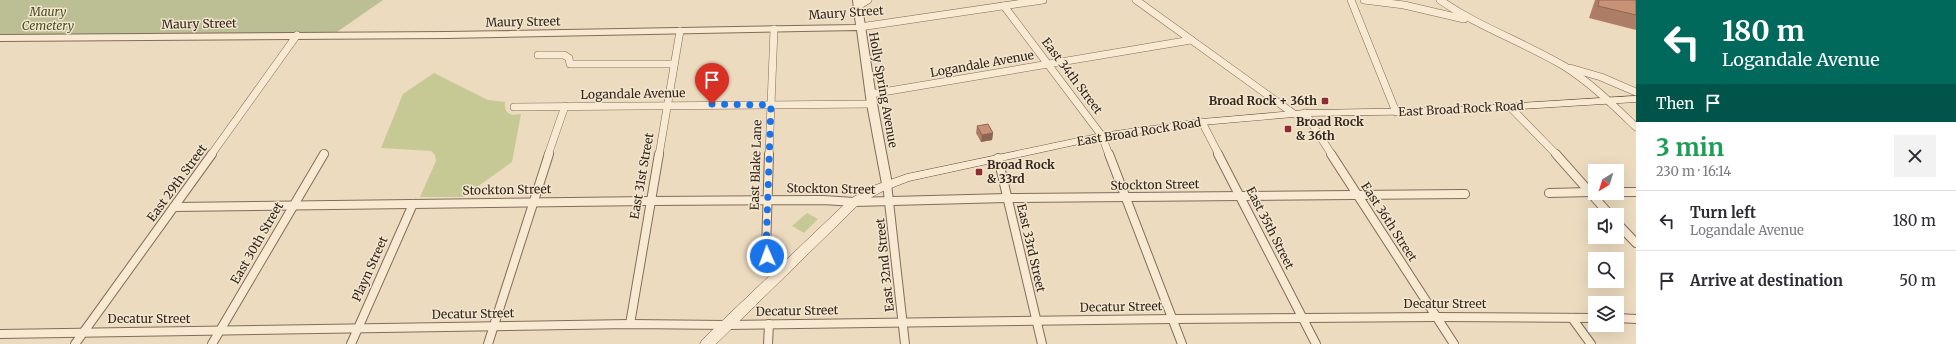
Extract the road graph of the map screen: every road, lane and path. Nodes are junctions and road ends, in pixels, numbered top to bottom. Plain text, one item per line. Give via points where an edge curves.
1 (868, 0) edge
2 (1044, 0) edge
3 (1136, 0) edge
4 (1351, 0) edge
5 (1364, 0) edge
6 (1398, 0) edge
7 (1440, 0) edge
8 (857, 3) edge
9 (1388, 3) junction
10 (1004, 6) junction
11 (1472, 22) junction
12 (860, 27) junction
13 (774, 29) junction
14 (680, 31) junction
15 (297, 35) junction
16 (0, 38) edge
17 (1191, 40) junction
18 (538, 56) dead end
19 (674, 64) junction
20 (1048, 64) junction
21 (1563, 66) junction
22 (1636, 92) edge
23 (871, 94) junction
24 (1636, 99) edge
25 (1608, 101) junction
26 (667, 104) junction
27 (872, 104) junction
28 (771, 105) junction
29 (514, 106) dead end
30 (565, 106) junction
31 (1510, 107) junction
32 (1396, 112) junction
33 (1299, 113) junction
34 (1202, 122) junction
35 (1636, 127) edge
36 (1102, 136) junction
37 (324, 154) dead end
38 (998, 158) junction
39 (888, 184) junction
40 (1588, 188) edge
41 (1588, 192) edge
42 (1624, 192) edge
43 (1636, 192) edge
44 (1549, 193) dead end
45 (1464, 194) dead end
46 (1357, 195) junction
47 (1241, 196) junction
48 (1007, 198) junction
49 (1124, 198) junction
50 (768, 200) junction
51 (1598, 200) edge
52 (650, 201) junction
53 (890, 201) junction
54 (532, 202) junction
55 (854, 202) junction
56 (413, 204) junction
57 (292, 206) junction
58 (174, 207) junction
59 (1605, 208) edge
60 (1624, 230) edge
61 (1636, 243) edge
62 (783, 269) junction
63 (1437, 317) junction
64 (1303, 318) junction
65 (1572, 318) junction
66 (1588, 318) edge
67 (1624, 318) edge
68 (1172, 319) junction
69 (1636, 319) edge
70 (1036, 321) junction
71 (903, 322) junction
72 (630, 324) junction
73 (769, 324) junction
74 (727, 325) junction
75 (493, 327) junction
76 (358, 329) junction
77 (84, 332) junction
78 (219, 332) junction
79 (0, 334) edge
80 (76, 344) edge
81 (212, 344) edge
82 (351, 344) edge
83 (488, 344) edge
84 (707, 344) edge
85 (768, 344) edge
86 (905, 344) edge
87 (1042, 344) edge
88 (1182, 344) edge
89 (1316, 344) edge
90 (1454, 344) edge
91 (1591, 344) edge

1 - 8 street
2 - 10 street, Maury Street
3 - 17 street, East 36th Street
4 - 32 street
5 - 9 street
6 - 9 street
7 - 11 street
8 - 12 street, Holly Spring Avenue
9 - 11 street
10 - 12 street, Maury Street
10 - 20 street, East 34th Street
11 - 21 street
12 - 13 street, Maury Street
12 - 23 street, Holly Spring Avenue
13 - 14 street, Maury Street
13 - 28 street, East Blake Lane
14 - 15 street, Maury Street
14 - 19 street, East 31st Street
15 - 16 street, Maury Street
15 - 58 street, East 29th Street
17 - 20 street, Logandale Avenue
17 - 33 street, East 36th Street
18 - 19 street via 564,55 569,58 569,64
19 - 26 street, East 31st Street
20 - 23 street, Logandale Avenue
20 - 36 street, East 34th Street
21 - 22 street via 1601,77
21 - 25 street
23 - 27 street, Holly Spring Avenue
24 - 25 main road, East Broad Rock Road
25 - 31 main road, East Broad Rock Road
25 - 35 street
26 - 28 street, Logandale Avenue
26 - 30 street, Logandale Avenue
26 - 52 street, East 31st Street
27 - 28 street, Logandale Avenue
27 - 39 street, Holly Spring Avenue
28 - 50 street, East Blake Lane
29 - 30 street, Logandale Avenue
30 - 54 street
31 - 32 main road, East Broad Rock Road
31 - 40 street
32 - 33 main road, East Broad Rock Road
33 - 34 main road, East Broad Rock Road
33 - 46 street, East 36th Street
34 - 36 main road, East Broad Rock Road
34 - 47 street, East 35th Street
36 - 38 main road, East Broad Rock Road
36 - 49 street, East 34th Street
37 - 57 street, East 30th Street
38 - 39 main road, East Broad Rock Road
38 - 48 street, East 33rd Street
39 - 53 street, East 32nd Street
39 - 55 main road, East Broad Rock Road
41 - 44 street
42 - 43 street
45 - 46 street, Stockton Street
46 - 47 street, Stockton Street
46 - 63 street, East 36th Street
47 - 49 street, Stockton Street
47 - 64 street, East 35th Street
48 - 49 street, Stockton Street
48 - 53 street, Stockton Street
48 - 70 street, East 33rd Street
49 - 68 street, East 34th Street
50 - 52 street, Stockton Street
50 - 55 street, Stockton Street
50 - 62 street, East Blake Lane via 766,250 770,260
51 - 59 street
52 - 54 street, Stockton Street
52 - 72 street, East 31st Street
53 - 55 street, Stockton Street
53 - 71 street, East 32nd Street
54 - 56 street, Stockton Street
54 - 75 street
55 - 62 main road, East Broad Rock Road
56 - 57 street, Stockton Street
56 - 76 street, Playn Street
57 - 58 street, Stockton Street
57 - 78 street, East 30th Street
58 - 77 street, East 29th Street
60 - 61 street
62 - 74 main road, East Broad Rock Road
63 - 64 street, Decatur Street
63 - 65 street, Decatur Street
63 - 90 street, East 36th Street
64 - 68 street, Decatur Street
64 - 89 street, East 35th Street
65 - 66 street, Decatur Street
65 - 91 street
67 - 69 street
68 - 70 street, Decatur Street
68 - 88 street, East 34th Street
70 - 71 street, Decatur Street
70 - 87 street, East 33rd Street
71 - 73 street, Decatur Street
71 - 86 street, East 32nd Street
72 - 74 street, Decatur Street
72 - 75 street, Decatur Street
73 - 74 street, Decatur Street
73 - 85 street
74 - 84 main road, East Broad Rock Road
75 - 76 street, Decatur Street
75 - 83 street
76 - 78 street, Decatur Street
76 - 82 street, Playn Street
77 - 78 street, Decatur Street
77 - 79 street, Decatur Street
77 - 80 street, East 29th Street
78 - 81 street, East 30th Street

